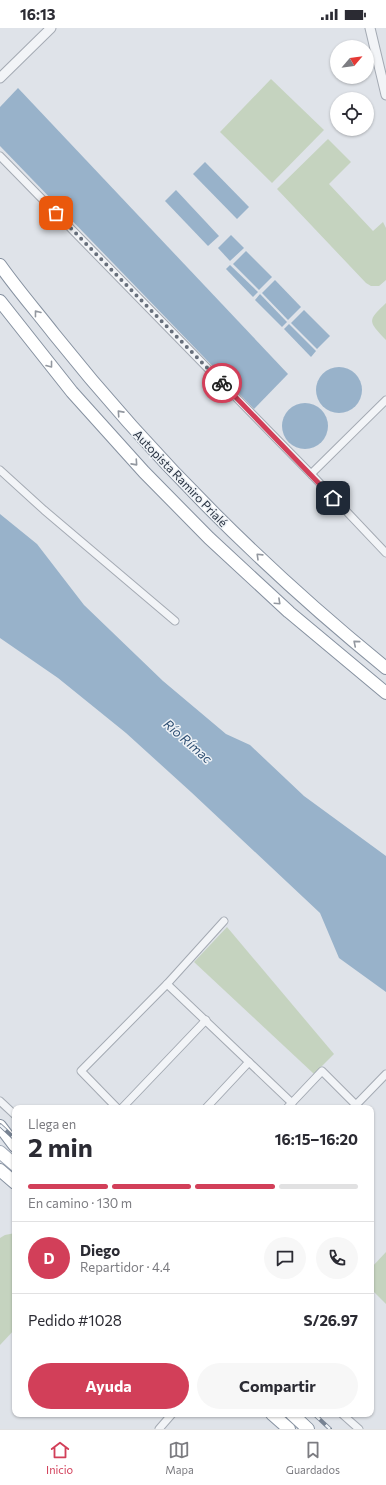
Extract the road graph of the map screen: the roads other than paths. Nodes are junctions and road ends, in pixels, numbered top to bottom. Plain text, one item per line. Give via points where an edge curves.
1 (51, 28) edge
2 (370, 28) edge
3 (0, 78) edge
4 (386, 95) edge
5 (0, 156) edge
6 (0, 265) edge
7 (0, 301) edge
8 (386, 400) edge
9 (0, 470) edge
10 (312, 475) junction
11 (386, 553) edge
12 (175, 621) dead end
13 (386, 668) edge
14 (386, 693) edge
15 (224, 921) dead end
16 (167, 984) junction
17 (206, 1020) junction
18 (249, 1062) junction
19 (386, 1074) edge
20 (0, 1101) edge
21 (114, 1105) edge
22 (125, 1105) edge
23 (209, 1105) edge
24 (289, 1105) edge
25 (291, 1105) edge
26 (354, 1105) edge
27 (356, 1105) edge
28 (12, 1112) edge
29 (0, 1126) edge
30 (12, 1142) edge
31 (0, 1152) edge
32 (12, 1162) edge
33 (0, 1170) edge
34 (12, 1180) edge
35 (169, 1417) edge
36 (275, 1417) edge
37 (295, 1417) edge
38 (345, 1417) edge
39 (159, 1429) edge
40 (289, 1429) edge
41 (308, 1429) edge
42 (359, 1429) edge

1 - 3 street
2 - 4 street
5 - 10 street
13 -> 6 main road, Autopista Ramiro Prialé via 275,572 167,465 82,370
7 -> 14 main road, Autopista Ramiro Prialé via 72,392 144,472 209,538 289,612
8 - 10 street
9 - 12 street
10 - 11 street
15 - 16 street
16 - 17 street
16 - 21 street via 81,1071
17 - 18 street
17 - 22 street
18 - 23 street
18 - 24 street
19 - 27 street
20 - 28 street
25 - 26 street via 322,1071
29 - 30 main road
31 - 32 main road
33 - 34 main road
35 - 39 street
36 - 40 main road
37 - 41 main road
38 - 42 street

